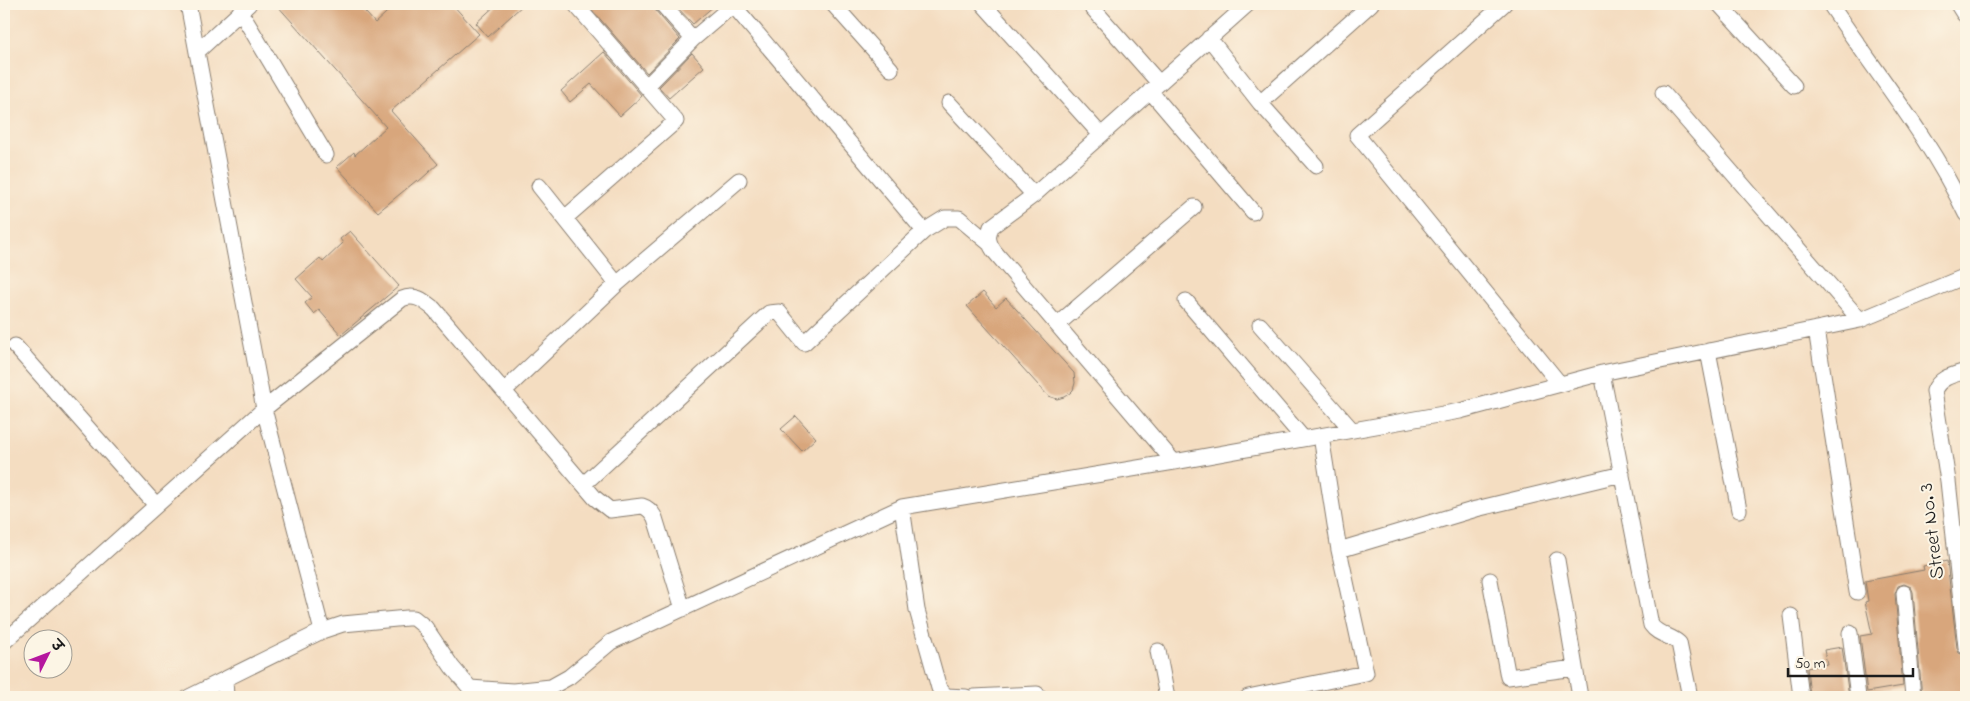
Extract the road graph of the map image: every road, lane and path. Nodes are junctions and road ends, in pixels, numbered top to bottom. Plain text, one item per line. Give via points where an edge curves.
1 (188, 4) edge
2 (575, 4) edge
3 (662, 4) edge
4 (734, 4) edge
5 (833, 4) edge
6 (982, 4) edge
7 (1089, 4) edge
8 (1248, 4) edge
9 (1371, 4) edge
10 (1504, 4) edge
11 (1719, 4) edge
12 (1830, 4) edge
13 (1960, 4) edge
14 (244, 8) edge
15 (1966, 12) edge
16 (1209, 38) junction
17 (693, 39) junction
18 (198, 50) junction
19 (891, 69) dead end
20 (647, 86) junction
21 (1794, 86) dead end
22 (1154, 87) junction
23 (1663, 93) dead end
24 (949, 103) dead end
25 (1260, 103) junction
26 (1101, 135) junction
27 (326, 155) dead end
28 (1316, 166) dead end
29 (739, 180) dead end
30 (539, 186) dead end
31 (1034, 195) junction
32 (1194, 207) dead end
33 (1253, 212) dead end
34 (1966, 214) edge
35 (565, 218) junction
36 (924, 231) junction
37 (989, 243) junction
38 (1966, 276) edge
39 (617, 284) junction
40 (1186, 301) dead end
41 (1860, 320) junction
42 (1058, 324) junction
43 (1260, 325) dead end
44 (1816, 329) junction
45 (15, 346) dead end
46 (1708, 351) junction
47 (1966, 371) edge
48 (1602, 373) junction
49 (1560, 384) junction
50 (504, 391) junction
51 (264, 409) junction
52 (1352, 430) junction
53 (1321, 436) junction
54 (1303, 438) junction
55 (1174, 462) junction
56 (1622, 474) junction
57 (584, 484) junction
58 (156, 505) junction
59 (902, 506) junction
60 (1739, 510) dead end
61 (1339, 550) junction
62 (1557, 560) dead end
63 (1490, 580) dead end
64 (1857, 592) dead end
65 (1904, 593) dead end
66 (683, 609) junction
67 (1791, 616) dead end
68 (322, 631) junction
69 (1850, 633) dead end
70 (4, 642) edge
71 (1966, 648) edge
72 (1158, 651) dead end
73 (1576, 668) junction
74 (224, 680) junction
75 (1037, 694) dead end
76 (189, 697) edge
77 (226, 697) edge
78 (966, 697) edge
79 (974, 697) edge
80 (1167, 697) edge
81 (1248, 697) edge
82 (1580, 697) edge
83 (1690, 697) edge
84 (1801, 697) edge
85 (1858, 697) edge
86 (1913, 697) edge

1 - 18 street
2 - 20 street
3 - 17 street
4 - 17 street
4 - 36 street
5 - 19 street
6 - 26 street
7 - 22 street
8 - 16 street
9 - 25 street
10 - 49 street via 1357,135
11 - 21 street
12 - 34 street via 1900,102 1951,182
13 - 15 main road
14 - 18 street
14 - 27 street
16 - 22 street
16 - 25 street
17 - 20 street
18 - 51 street
20 - 35 street via 676,121
22 - 26 street
22 - 33 street
23 - 41 street
24 - 31 street
25 - 28 street
26 - 31 street
29 - 39 street
30 - 35 street
31 - 37 street via 991,227
32 - 42 street
35 - 39 street
36 - 37 street via 945,218 959,218
36 - 57 street via 804,343 780,312 769,313
37 - 42 street
38 - 41 street
39 - 50 street
40 - 54 street
41 - 44 street
42 - 55 street
43 - 52 street
44 - 46 street
44 - 64 street
45 - 58 street
46 - 48 street
46 - 60 street
47 - 71 street, Street No. 3 via 1944,378 1934,391 1948,481
48 - 49 street
48 - 56 street
49 - 52 street via 1460,411
50 - 51 street via 434,309 420,298 409,296
50 - 57 street
51 - 58 street
51 - 68 street
52 - 53 street
53 - 54 street
53 - 61 street
54 - 55 street
55 - 59 street
56 - 61 street via 1476,509
56 - 83 street via 1651,625 1679,643
57 - 66 street via 610,510 642,506 652,512
58 - 70 street
59 - 66 street
59 - 78 street via 917,610 939,688 946,696
61 - 81 street via 1366,673
62 - 73 street
63 - 73 street via 1508,677
65 - 86 street
66 - 68 street via 611,642 551,687 513,691 470,688 452,668 425,627 414,618 344,624
67 - 84 street
68 - 74 street
69 - 85 street
72 - 80 street
73 - 82 street
74 - 76 street
74 - 77 street
75 - 79 street

